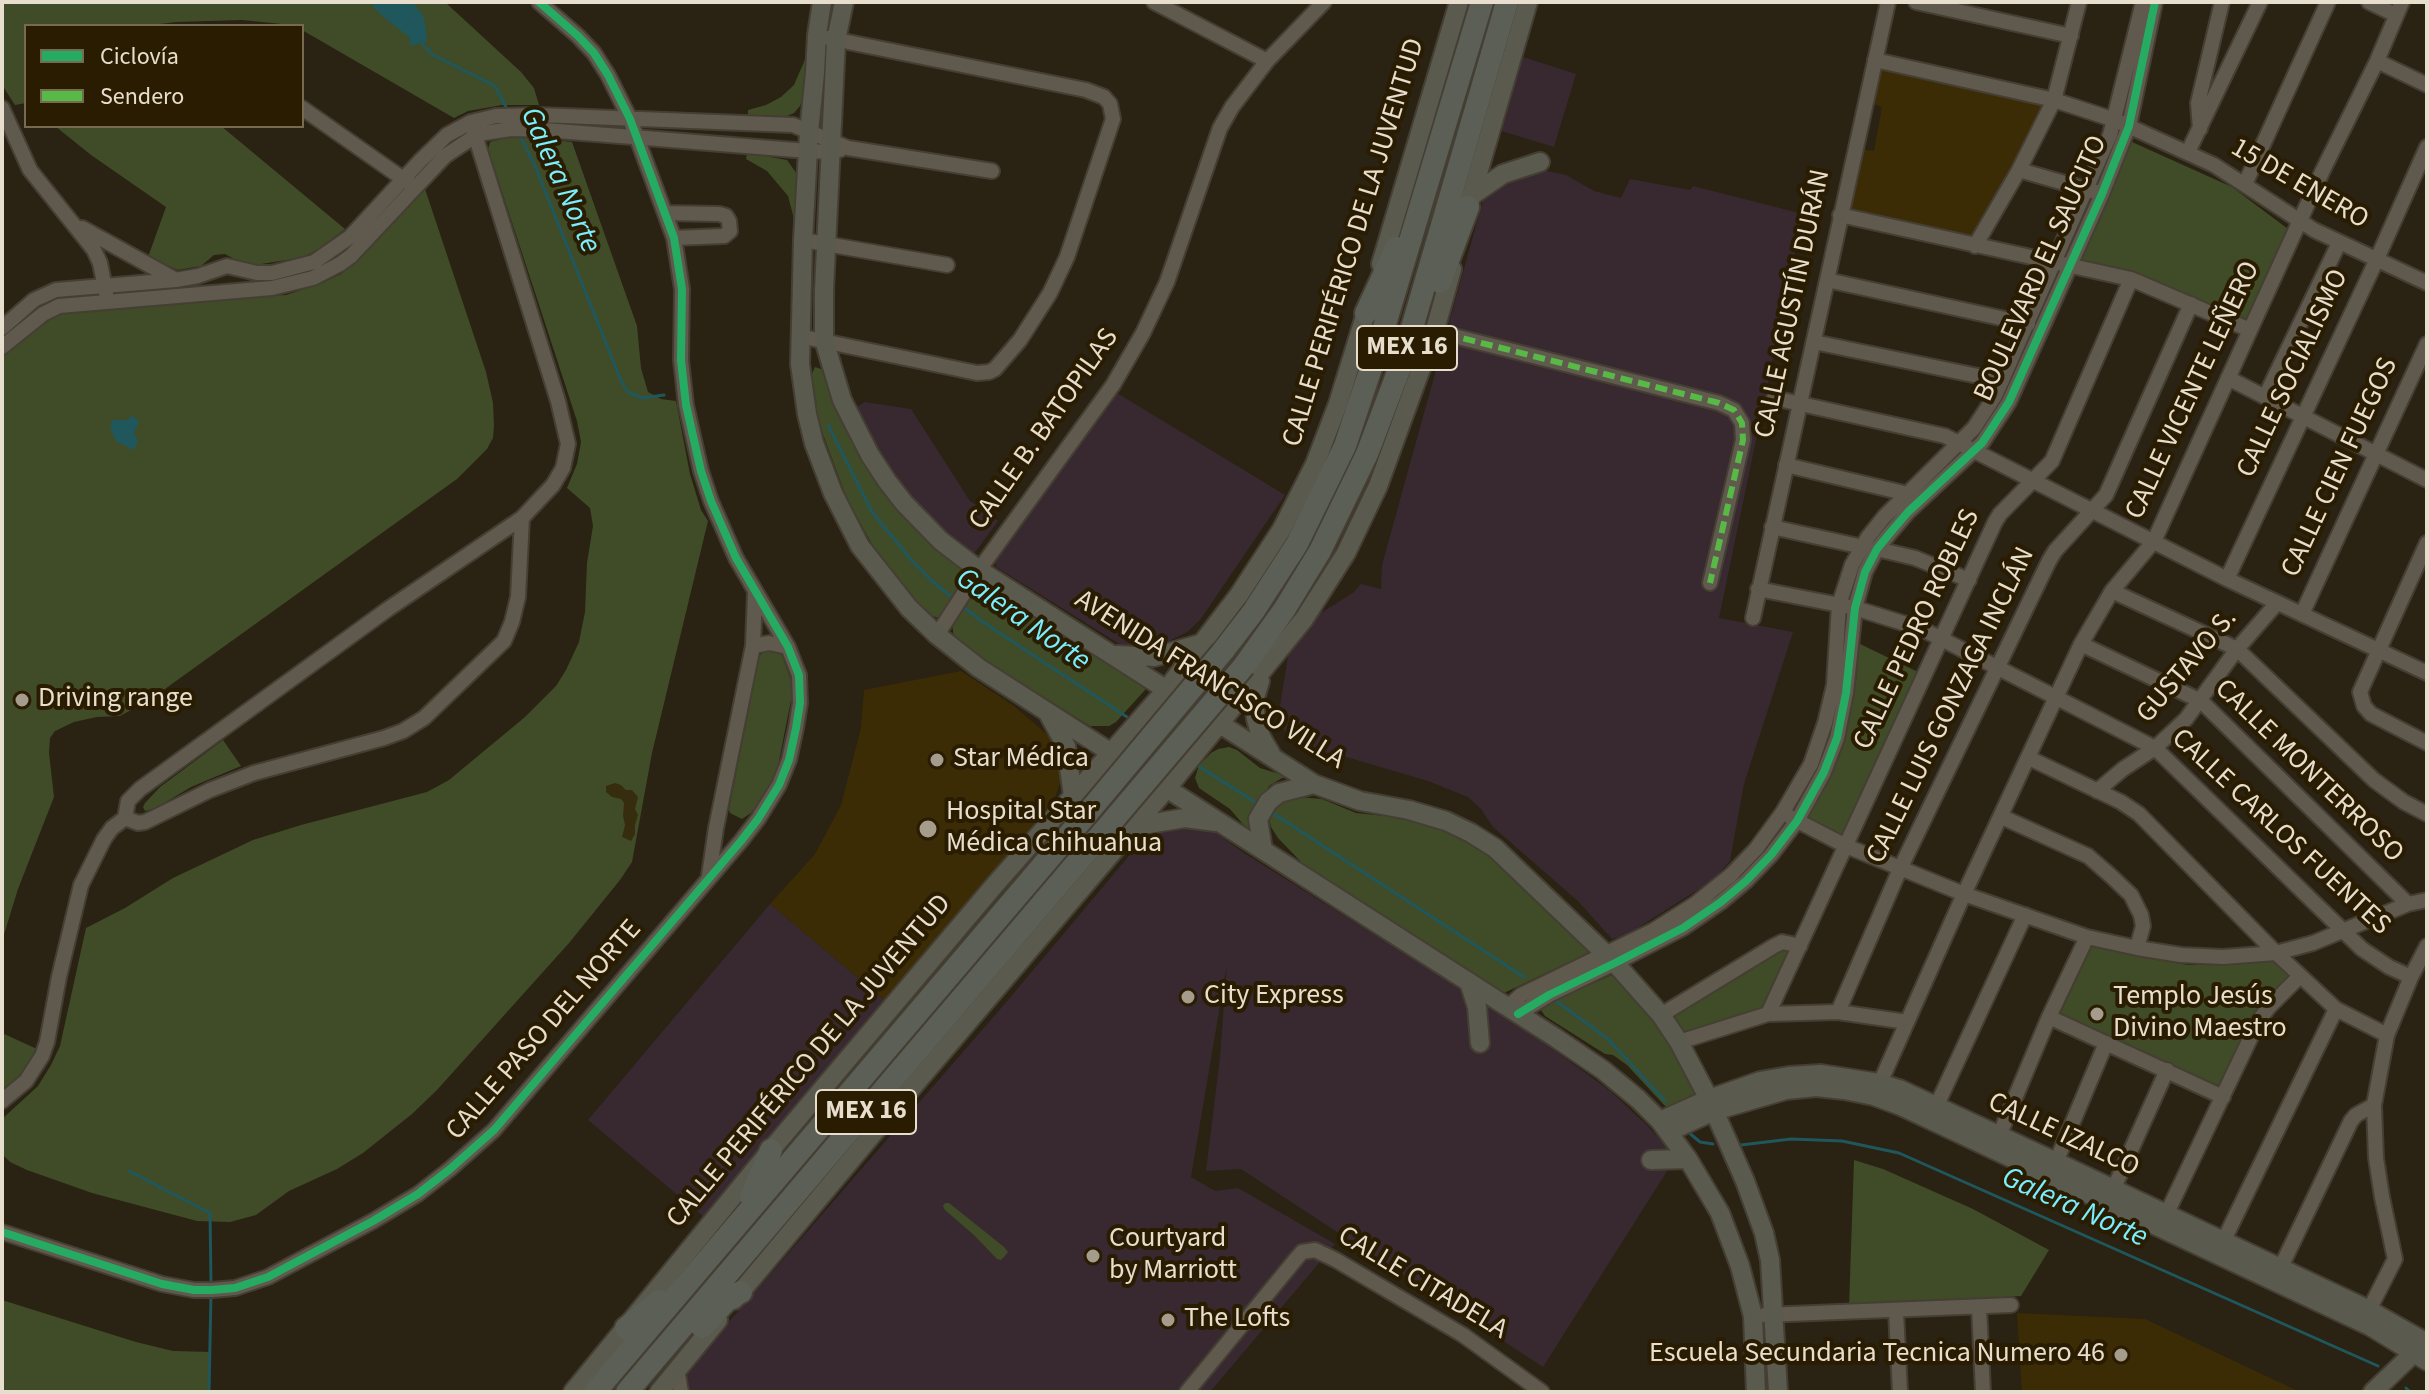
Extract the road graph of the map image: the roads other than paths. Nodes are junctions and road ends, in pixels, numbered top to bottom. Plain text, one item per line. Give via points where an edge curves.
1 (539, 2) edge
2 (822, 2) edge
3 (844, 2) edge
4 (1154, 2) edge
5 (1324, 2) edge
6 (1459, 2) edge
7 (1482, 2) edge
8 (1507, 2) edge
9 (1528, 2) edge
10 (1888, 2) edge
11 (1916, 2) edge
12 (2079, 2) edge
13 (2143, 2) edge
14 (2155, 2) edge
15 (2222, 2) edge
16 (2260, 2) edge
17 (2328, 2) edge
18 (2369, 2) edge
19 (2399, 9) edge
20 (817, 35) junction
21 (2071, 36) junction
22 (836, 40) junction
23 (1875, 60) junction
24 (1267, 61) junction
25 (2377, 61) junction
26 (2427, 85) edge
27 (2054, 100) junction
28 (304, 109) edge
29 (3, 112) edge
30 (630, 119) junction
31 (2115, 120) junction
32 (2129, 126) junction
33 (473, 129) junction
34 (2200, 129) junction
35 (809, 132) junction
36 (637, 136) junction
37 (837, 147) junction
38 (2427, 147) edge
39 (808, 151) junction
40 (2188, 152) junction
41 (1540, 162) dead end
42 (2019, 170) junction
43 (992, 171) dead end
44 (1431, 174) junction
45 (409, 184) junction
46 (2245, 184) junction
47 (2087, 189) junction
48 (2102, 194) junction
49 (1470, 202) junction
50 (665, 213) junction
51 (1840, 215) junction
52 (74, 223) junction
53 (2301, 223) junction
54 (674, 238) junction
55 (803, 240) junction
56 (827, 243) junction
57 (2339, 243) junction
58 (1975, 246) junction
59 (2377, 259) junction
60 (2062, 264) junction
61 (947, 265) dead end
62 (2131, 279) junction
63 (176, 280) junction
64 (1827, 280) junction
65 (2427, 283) edge
66 (105, 285) junction
67 (106, 302) junction
68 (2191, 304) junction
69 (1366, 313) junction
70 (2028, 324) junction
71 (2, 328) edge
72 (2250, 330) junction
73 (799, 336) junction
74 (1453, 336) dead end
75 (824, 340) junction
76 (1814, 342) junction
77 (2427, 344) edge
78 (2, 347) edge
79 (1403, 359) junction
80 (2228, 378) junction
81 (2002, 381) junction
82 (2265, 397) junction
83 (1774, 398) dead end
84 (1801, 403) junction
85 (2303, 416) junction
86 (1960, 443) junction
87 (1974, 451) junction
88 (2377, 454) junction
89 (1786, 465) junction
90 (2033, 480) junction
91 (2427, 480) edge
92 (1908, 494) junction
93 (2094, 511) junction
94 (522, 518) junction
95 (1772, 527) junction
96 (2154, 541) junction
97 (2427, 543) edge
98 (1870, 548) junction
99 (979, 570) junction
100 (2227, 579) junction
101 (1969, 580) junction
102 (1710, 583) dead end
103 (1758, 589) junction
104 (2112, 591) junction
105 (755, 593) junction
106 (2277, 603) junction
107 (1847, 607) junction
108 (2302, 614) junction
109 (1753, 618) dead end
110 (937, 635) junction
111 (1942, 639) junction
112 (2081, 644) junction
113 (753, 646) junction
114 (788, 647) junction
115 (1213, 647) junction
116 (2237, 649) junction
117 (2381, 650) junction
118 (1110, 654) junction
119 (1997, 667) junction
120 (2427, 673) edge
121 (1253, 674) junction
122 (1167, 689) junction
123 (2056, 697) junction
124 (2201, 701) junction
125 (1047, 712) junction
126 (1221, 724) junction
127 (2427, 743) edge
128 (2155, 748) junction
129 (1111, 752) junction
130 (1273, 757) junction
131 (2029, 758) junction
132 (1314, 784) junction
133 (1167, 788) junction
134 (2097, 791) junction
135 (1073, 796) junction
136 (1783, 812) junction
137 (2427, 814) edge
138 (2002, 817) junction
139 (125, 818) junction
140 (1797, 821) junction
141 (1221, 823) junction
142 (1136, 826) junction
143 (716, 828) junction
144 (741, 841) junction
145 (1033, 842) junction
146 (1846, 846) junction
147 (1263, 850) junction
148 (1900, 869) junction
149 (709, 877) junction
150 (1079, 892) junction
151 (1964, 894) junction
152 (2427, 900) edge
153 (2408, 904) junction
154 (2025, 915) junction
155 (2345, 931) junction
156 (2087, 937) junction
157 (1800, 946) junction
158 (2427, 946) edge
159 (2137, 948) junction
160 (2276, 953) junction
161 (1610, 958) junction
162 (2300, 976) junction
163 (2411, 977) junction
164 (1469, 982) junction
165 (2336, 1009) junction
166 (1513, 1010) junction
167 (1838, 1012) junction
168 (1768, 1014) junction
169 (1661, 1015) junction
170 (2049, 1017) junction
171 (1907, 1022) junction
172 (2387, 1035) junction
173 (1679, 1042) junction
174 (1480, 1043) dead end
175 (2106, 1043) junction
176 (2167, 1070) junction
177 (1877, 1090) junction
178 (2223, 1097) junction
179 (2, 1101) edge
180 (1744, 1101) junction
181 (1712, 1105) junction
182 (2374, 1105) junction
183 (1936, 1107) junction
184 (1664, 1126) junction
185 (1725, 1135) junction
186 (1999, 1136) junction
187 (771, 1150) junction
188 (1688, 1159) junction
189 (1651, 1160) dead end
190 (2056, 1162) junction
191 (2113, 1190) junction
192 (795, 1196) junction
193 (745, 1215) junction
194 (2166, 1215) junction
195 (2, 1232) edge
196 (2223, 1242) junction
197 (704, 1265) junction
198 (2280, 1269) junction
199 (741, 1292) junction
200 (2011, 1305) dead end
201 (1979, 1307) junction
202 (2369, 1310) junction
203 (1896, 1311) junction
204 (1774, 1315) junction
205 (1753, 1316) junction
206 (626, 1328) junction
207 (2424, 1347) edge
208 (677, 1369) junction
209 (573, 1392) edge
210 (595, 1392) edge
211 (627, 1392) edge
212 (635, 1392) edge
213 (646, 1392) edge
214 (659, 1392) edge
215 (681, 1392) edge
216 (1187, 1392) edge
217 (1542, 1392) edge
218 (1756, 1392) edge
219 (1778, 1392) edge
220 (1900, 1392) edge
221 (1983, 1392) edge
222 (2373, 1392) edge

1 - 30 street via 594,53
2 - 20 main road
3 - 22 main road, AVENIDA FRANCISCO VILLA
4 - 24 street
5 - 24 street, CALLE B. BATOPILAS
6 - 69 main road, CALLE PERIFÉRICO DE LA JUVENTUD
7 - 44 highway, MEX 16
8 - 79 highway, MEX 16
9 - 49 main road
10 - 23 street, CALLE AGUSTÍN DURÁN
11 - 21 street
12 - 21 street
13 - 31 street, BOULEVARD EL SAUCITO
14 - 32 street, BOULEVARD EL SAUCITO
15 - 34 street via 2198,103
16 - 34 street
17 - 46 street
18 - 19 street
19 - 25 street, CALLE VICENTE LEÑERO
20 - 22 street
20 - 35 main road
21 - 27 street
22 - 37 main road, AVENIDA FRANCISCO VILLA
22 - 75 street via 1086,90 1104,97 1113,119 1067,257 1028,328 995,369 977,373
23 - 27 street, 15 DE ENERO
23 - 51 street, CALLE AGUSTÍN DURÁN
24 - 99 street, CALLE B. BATOPILAS via 1220,128 1167,282 1143,333 1113,385
25 - 26 street
25 - 53 street, CALLE VICENTE LEÑERO
27 - 31 street, 15 DE ENERO
27 - 42 street
28 - 45 street
29 - 52 street via 30,170
30 - 33 street via 496,116
30 - 35 street via 793,125
30 - 36 street
31 - 32 street, 15 DE ENERO
31 - 47 street, BOULEVARD EL SAUCITO
32 - 40 street, 15 DE ENERO
32 - 48 street, BOULEVARD EL SAUCITO
33 - 36 street
33 - 45 street
33 - 94 street via 568,444 553,485
34 - 40 street
35 - 37 street
35 - 39 main road
36 - 39 street
36 - 50 street
37 - 39 street
37 - 43 street
37 - 56 main road, AVENIDA FRANCISCO VILLA
38 - 59 street, CALLE SOCIALISMO
39 - 55 main road
40 - 46 street, 15 DE ENERO
41 - 49 main road via 1503,174
42 - 47 street
42 - 58 street
44 - 69 highway
44 - 115 highway, MEX 16 via 1340,457 1297,544 1253,612
45 - 63 street via 345,242 314,262 263,274 227,266
45 - 67 street via 351,256 313,278 272,288
46 - 53 street, 15 DE ENERO
47 - 48 street
47 - 60 street, BOULEVARD EL SAUCITO
48 - 60 street, BOULEVARD EL SAUCITO
49 - 79 highway via 1428,313
49 - 121 main road via 1435,330 1378,486 1304,619
50 - 54 street
50 - 54 street via 719,214 729,221 730,231 724,236
51 - 58 street
51 - 64 street, CALLE AGUSTÍN DURÁN
52 - 63 street
52 - 66 street via 94,250
53 - 57 street, 15 DE ENERO
53 - 72 street, CALLE VICENTE LEÑERO
54 - 105 street via 682,289 681,360 693,438 722,528
55 - 56 street
55 - 73 main road
56 - 61 street
56 - 75 main road, AVENIDA FRANCISCO VILLA
57 - 59 street, 15 DE ENERO
57 - 82 street
58 - 60 street
59 - 65 street, 15 DE ENERO
59 - 85 street, CALLE SOCIALISMO
60 - 62 street
60 - 70 street, BOULEVARD EL SAUCITO
60 - 87 street, BOULEVARD EL SAUCITO via 2009,402
62 - 68 street
62 - 90 street, CALLE PEDRO ROBLES via 2057,453
63 - 66 street
64 - 70 street
64 - 76 street, CALLE AGUSTÍN DURÁN
66 - 67 street
66 - 71 street via 48,292
67 - 78 street via 52,309
68 - 72 street
68 - 93 street, CALLE LUIS GONZAGA INCLÁN via 2106,495
69 - 115 main road, CALLE PERIFÉRICO DE LA JUVENTUD via 1326,438 1282,529
70 - 81 street, BOULEVARD EL SAUCITO
72 - 80 street, CALLE VICENTE LEÑERO
73 - 75 street
73 - 110 main road via 807,414 833,493 873,565
74 - 102 street via 1734,410 1743,440
75 - 99 main road, AVENIDA FRANCISCO VILLA via 842,400 887,481 933,532
76 - 81 street
76 - 84 street, CALLE AGUSTÍN DURÁN
77 - 88 street, CALLE CIEN FUEGOS
79 - 121 highway, MEX 16 via 1357,478
80 - 82 street
80 - 96 street, CALLE VICENTE LEÑERO
81 - 86 street, BOULEVARD EL SAUCITO
82 - 85 street
83 - 84 street
84 - 86 street via 1913,427
84 - 89 street, CALLE AGUSTÍN DURÁN
85 - 88 street
85 - 100 street, CALLE SOCIALISMO
86 - 87 street
86 - 92 street, BOULEVARD EL SAUCITO
87 - 90 street
87 - 98 street, BOULEVARD EL SAUCITO
88 - 91 street
88 - 108 street, CALLE CIEN FUEGOS
89 - 92 street
89 - 95 street, CALLE AGUSTÍN DURÁN
90 - 93 street
90 - 101 street, CALLE PEDRO ROBLES via 2000,514
92 - 98 street, BOULEVARD EL SAUCITO via 1884,517
93 - 96 street
93 - 119 street, CALLE LUIS GONZAGA INCLÁN via 2055,551
94 - 139 street via 140,789 128,801
94 - 139 street via 518,597 504,641 424,718 384,738 254,773 145,822
95 - 98 street
95 - 103 street, CALLE AGUSTÍN DURÁN
96 - 100 street
96 - 104 street, CALLE VICENTE LEÑERO
97 - 117 street
98 - 101 street via 1915,558
98 - 107 street, BOULEVARD EL SAUCITO via 1847,578
99 - 110 street, CALLE B. BATOPILAS
99 - 118 main road, AVENIDA FRANCISCO VILLA
100 - 106 street
101 - 111 street, CALLE PEDRO ROBLES
103 - 107 street, CALLE CARLOS FUENTES
103 - 109 street, CALLE AGUSTÍN DURÁN
104 - 112 street, CALLE VICENTE LEÑERO
104 - 116 street
105 - 113 street
105 - 114 street, CALLE PASO DEL NORTE
106 - 108 street
106 - 116 street, GUSTAVO S.
107 - 111 street, CALLE CARLOS FUENTES
107 - 136 street, BOULEVARD EL SAUCITO via 1825,723 1811,764
107 - 140 street, BOULEVARD EL SAUCITO via 1846,693 1837,738
108 - 117 street
110 - 125 main road
111 - 119 street, CALLE CARLOS FUENTES
111 - 146 street, CALLE PEDRO ROBLES
112 - 123 street, CALLE VICENTE LEÑERO
112 - 124 street, CALLE MONTERROSO
113 - 114 street
113 - 143 street
114 - 144 street, CALLE PASO DEL NORTE via 800,686 789,760 771,800
115 - 118 main road via 1154,657
115 - 121 main road via 1217,666 1239,682
115 - 122 main road, CALLE PERIFÉRICO DE LA JUVENTUD
115 - 193 highway, MEX 16, bridge via 1085,816
116 - 124 street, GUSTAVO S.
116 - 137 street via 2374,780
117 - 120 street
117 - 127 street via 2361,687 2364,706
118 - 122 main road, AVENIDA FRANCISCO VILLA
119 - 123 street, CALLE CARLOS FUENTES
119 - 148 street, CALLE LUIS GONZAGA INCLÁN
121 - 126 main road
121 - 130 main road via 1258,730
121 - 192 highway, MEX 16, bridge via 1104,831
122 - 126 main road, AVENIDA FRANCISCO VILLA
122 - 129 main road, CALLE PERIFÉRICO DE LA JUVENTUD
123 - 128 street, CALLE CARLOS FUENTES
123 - 131 street, CALLE VICENTE LEÑERO
124 - 128 street, GUSTAVO S.
124 - 153 street, CALLE MONTERROSO
125 - 129 main road
125 - 135 main road via 1066,746
126 - 130 main road, AVENIDA FRANCISCO VILLA
126 - 133 main road
128 - 134 street, GUSTAVO S.
128 - 155 street, CALLE CARLOS FUENTES
129 - 133 main road
129 - 135 main road, CALLE PERIFÉRICO DE LA JUVENTUD
130 - 132 main road, AVENIDA FRANCISCO VILLA
131 - 134 street
131 - 138 street, CALLE VICENTE LEÑERO
132 - 147 main road via 1279,793 1264,808 1258,826
132 - 161 main road, AVENIDA FRANCISCO VILLA via 1360,801 1425,814 1471,833 1495,848
133 - 141 main road
133 - 142 main road
134 - 160 street via 2139,814
135 - 145 main road, CALLE PERIFÉRICO DE LA JUVENTUD
136 - 140 street
136 - 161 street, BOULEVARD EL SAUCITO via 1731,875
138 - 151 street, CALLE VICENTE LEÑERO
138 - 159 street via 2088,856 2131,895 2143,926
139 - 179 street via 104,839 81,885 42,1056 26,1081
140 - 146 street
140 - 161 street, BOULEVARD EL SAUCITO via 1771,855 1721,902 1683,928
141 - 142 main road via 1185,818
141 - 147 main road
142 - 150 main road
143 - 144 street
143 - 149 street
144 - 149 street, CALLE PASO DEL NORTE
145 - 150 main road via 1088,789 1108,790 1123,800 1128,808 1124,825 1082,874
145 - 187 main road, CALLE PERIFÉRICO DE LA JUVENTUD
146 - 148 street
146 - 157 street, CALLE PEDRO ROBLES
147 - 164 main road
148 - 151 street
148 - 167 street, CALLE LUIS GONZAGA INCLÁN
149 - 195 street, CALLE PASO DEL NORTE via 482,1142 418,1194 287,1269 235,1288 178,1288
150 - 199 main road
151 - 154 street
151 - 171 street, CALLE VICENTE LEÑERO
152 - 153 street
153 - 155 street
154 - 156 street
154 - 183 street
155 - 160 street
155 - 163 street, CALLE CARLOS FUENTES via 2376,959
156 - 159 street
156 - 170 street
157 - 168 street, CALLE PEDRO ROBLES
157 - 169 street via 1782,942
158 - 163 street
159 - 160 street via 2223,957
160 - 162 street
161 - 166 street, BOULEVARD EL SAUCITO
161 - 169 main road, AVENIDA FRANCISCO VILLA
162 - 165 street
162 - 178 street via 2259,1020
163 - 172 street
164 - 166 main road
164 - 174 main road
165 - 172 street
165 - 196 street
166 - 184 main road via 1603,1070
167 - 168 street
167 - 171 street
168 - 173 street
169 - 173 main road, AVENIDA FRANCISCO VILLA
170 - 175 street
170 - 186 street
171 - 177 street, CALLE VICENTE LEÑERO
172 - 182 street
173 - 181 main road, AVENIDA FRANCISCO VILLA
175 - 176 street
175 - 190 street
176 - 178 street
176 - 191 street
177 - 180 main road, CALLE IZALCO via 1816,1087
177 - 181 main road, CALLE IZALCO via 1853,1077 1789,1076 1760,1081
177 - 183 main road, CALLE IZALCO via 1899,1089
177 - 207 main road, CALLE IZALCO via 1901,1106
178 - 194 street
180 - 181 main road, CALLE IZALCO
180 - 185 main road
181 - 184 main road, CALLE IZALCO
181 - 185 main road, AVENIDA FRANCISCO VILLA
182 - 198 street via 2351,1121
182 - 202 street via 2376,1158 2395,1259
183 - 186 main road, CALLE IZALCO
184 - 188 main road
185 - 204 main road, AVENIDA FRANCISCO VILLA via 1764,1233
186 - 190 main road, CALLE IZALCO
187 - 193 highway
187 - 206 main road, CALLE PERIFÉRICO DE LA JUVENTUD
188 - 189 main road
188 - 205 main road via 1720,1213
190 - 191 main road, CALLE IZALCO
191 - 194 main road, CALLE IZALCO
192 - 211 highway, MEX 16
192 - 212 highway via 782,1221
193 - 197 highway, MEX 16
194 - 196 main road, CALLE IZALCO
196 - 198 main road, CALLE IZALCO
197 - 206 highway
197 - 210 highway, MEX 16
198 - 202 main road, CALLE IZALCO
199 - 208 main road
199 - 213 highway via 727,1300
200 - 201 street
201 - 203 street
201 - 221 street
202 - 207 main road, CALLE IZALCO
203 - 204 street
203 - 220 street
204 - 205 street
204 - 219 main road, AVENIDA FRANCISCO VILLA
205 - 218 main road
206 - 209 main road, CALLE PERIFÉRICO DE LA JUVENTUD
207 - 222 main road
208 - 214 main road
208 - 215 street
216 - 217 street, CALLE CITADELA via 1302,1252 1315,1250 1463,1335

